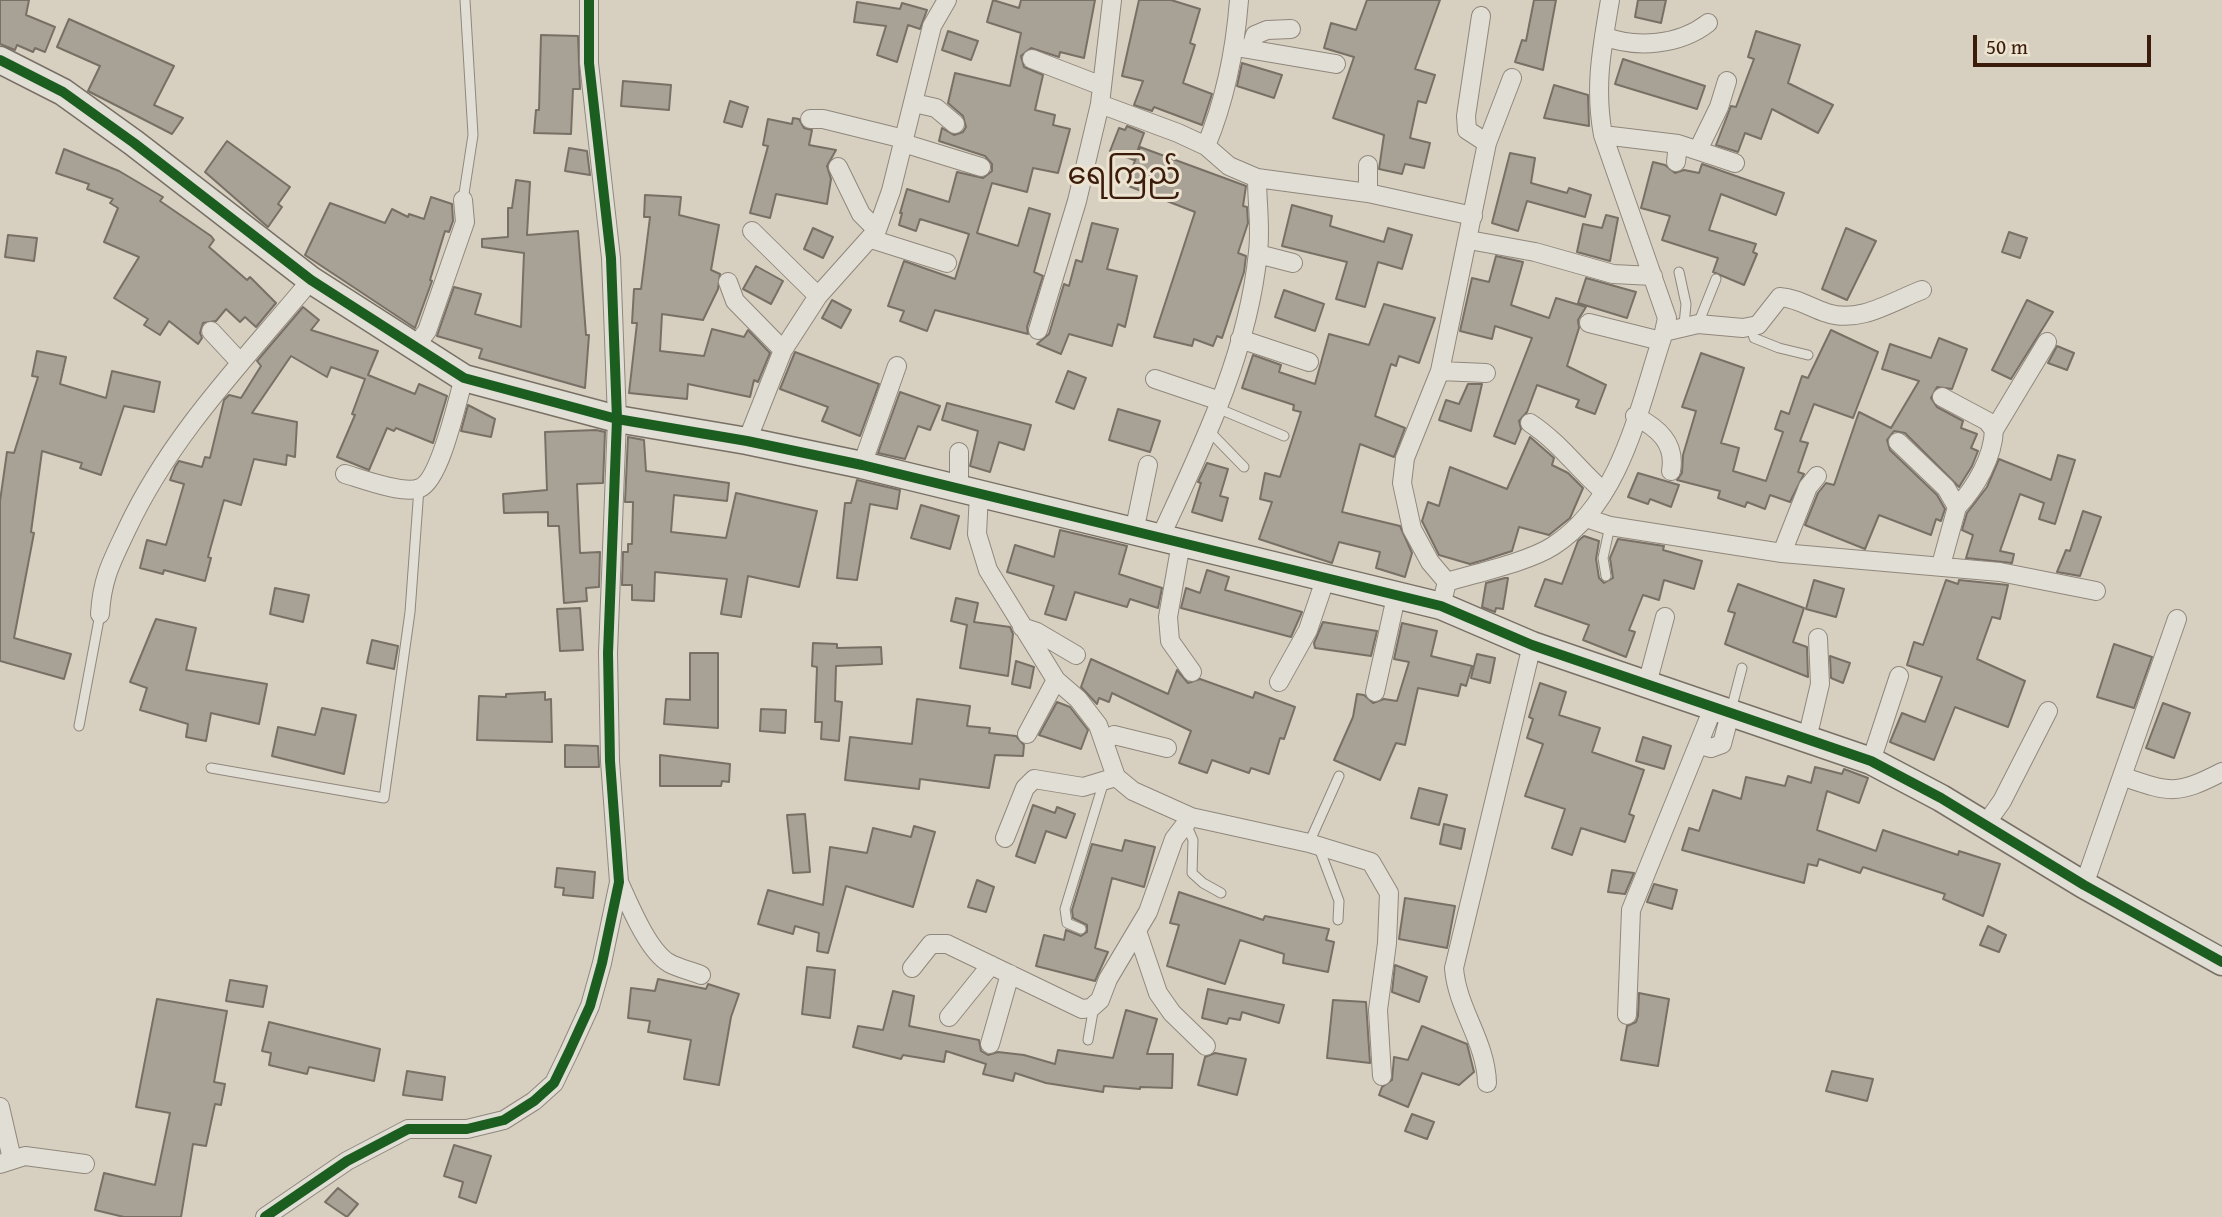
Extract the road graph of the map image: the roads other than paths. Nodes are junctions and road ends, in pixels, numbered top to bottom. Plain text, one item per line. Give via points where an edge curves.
1 (465, 0) edge
2 (589, 0) edge
3 (947, 0) edge
4 (1112, 0) edge
5 (1239, 0) edge
6 (1610, 0) edge
7 (1481, 16) dead end
8 (1708, 23) dead end
9 (1291, 29) dead end
10 (1604, 36) junction
11 (1244, 48) junction
12 (1032, 59) dead end
13 (0, 60) edge
14 (1336, 64) dead end
15 (1512, 78) dead end
16 (1727, 81) dead end
17 (1101, 95) junction
18 (914, 103) junction
19 (810, 119) dead end
20 (955, 124) dead end
21 (1603, 135) junction
22 (903, 141) junction
23 (1487, 143) junction
24 (1206, 146) junction
25 (1698, 150) junction
26 (1735, 163) dead end
27 (1368, 165) dead end
28 (838, 167) dead end
29 (981, 167) dead end
30 (1257, 178) junction
31 (1368, 193) junction
32 (463, 200) joint
33 (1473, 216) junction
34 (752, 231) dead end
35 (874, 234) junction
36 (1469, 240) junction
37 (1258, 254) junction
38 (947, 263) dead end
39 (1293, 263) dead end
40 (1679, 272) dead end
41 (1653, 276) junction
42 (1716, 279) dead end
43 (311, 281) junction
44 (728, 282) dead end
45 (1922, 290) dead end
46 (818, 296) junction
47 (1589, 323) dead end
48 (1691, 324) junction
49 (1751, 326) junction
50 (1038, 330) dead end
51 (211, 331) dead end
52 (1662, 336) junction
53 (1240, 339) junction
54 (2047, 342) dead end
55 (414, 348) junction
56 (783, 350) junction
57 (1808, 355) dead end
58 (239, 361) junction
59 (1309, 362) dead end
60 (897, 366) dead end
61 (1440, 371) junction
62 (1486, 373) dead end
63 (464, 378) junction
64 (1155, 379) dead end
65 (1942, 397) dead end
66 (1219, 404) junction
67 (1635, 416) junction
68 (617, 419) junction
69 (1530, 423) dead end
70 (1994, 430) junction
71 (1209, 431) junction
72 (1284, 436) dead end
73 (747, 440) junction
74 (1898, 442) dead end
75 (959, 452) dead end
76 (862, 465) junction
77 (1148, 465) dead end
78 (1244, 467) dead end
79 (1671, 471) dead end
80 (345, 474) dead end
81 (1818, 476) dead end
82 (419, 488) junction
83 (969, 490) junction
84 (1604, 492) junction
85 (1957, 507) junction
86 (1586, 518) junction
87 (1610, 526) junction
88 (1133, 532) junction
89 (1170, 541) junction
90 (1782, 553) junction
91 (1941, 565) junction
92 (1606, 576) dead end
93 (1325, 580) junction
94 (2096, 591) dead end
95 (1444, 594) junction
96 (1396, 597) junction
97 (100, 614) joint
98 (1665, 617) dead end
99 (2178, 619) dead end
100 (1022, 627) junction
101 (1818, 638) dead end
102 (1532, 645) junction
103 (1076, 655) dead end
104 (1742, 668) dead end
105 (1192, 672) dead end
106 (1899, 676) dead end
107 (1056, 680) junction
108 (1279, 682) dead end
109 (1647, 684) junction
110 (1375, 692) dead end
111 (1721, 711) junction
112 (2048, 711) dead end
113 (79, 726) dead end
114 (1027, 734) dead end
115 (1807, 739) junction
116 (1106, 740) junction
117 (1167, 748) dead end
118 (1871, 761) junction
119 (211, 768) dead end
120 (2222, 772) edge
121 (1339, 776) dead end
122 (2124, 776) junction
123 (1110, 778) junction
124 (1188, 820) junction
125 (1985, 825) junction
126 (1005, 838) dead end
127 (1314, 845) junction
128 (619, 882) junction
129 (2084, 885) junction
130 (1221, 893) dead end
131 (1338, 920) dead end
132 (1080, 929) dead end
133 (1137, 931) junction
134 (2222, 962) edge
135 (990, 965) junction
136 (912, 968) dead end
137 (1010, 974) junction
138 (701, 975) dead end
139 (1094, 1005) junction
140 (1627, 1015) dead end
141 (949, 1017) dead end
142 (1088, 1040) dead end
143 (990, 1044) dead end
144 (1206, 1046) dead end
145 (1382, 1076) dead end
146 (1487, 1083) dead end
147 (0, 1107) edge
148 (6, 1161) edge
149 (85, 1164) dead end
150 (265, 1217) edge

1 - 32 lane via 473,135
2 - 68 street via 589,63 611,258
3 - 18 street via 932,26
4 - 17 street
5 - 11 street
6 - 10 street
7 - 23 street via 1466,116 1467,130
8 - 10 street via 1692,36 1674,40 1627,44
9 - 11 street via 1267,30
10 - 21 street via 1596,91
11 - 14 street
11 - 24 street
12 - 17 street
13 - 43 street via 63,92
15 - 23 street
16 - 25 street
17 - 24 street
17 - 50 street via 1077,201
18 - 20 street via 936,108
18 - 22 street
19 - 22 street
21 - 25 street via 1677,153
21 - 41 street
22 - 29 street
22 - 35 street
23 - 33 street
24 - 30 street via 1229,166
25 - 26 street
27 - 31 street
28 - 35 street
30 - 31 street
30 - 37 street
31 - 33 street
32 - 55 street via 465,222 428,331
33 - 36 street
34 - 46 street
35 - 38 street
35 - 46 street
36 - 41 street via 1613,274
36 - 61 street
37 - 39 street
37 - 53 street
40 - 48 lane
41 - 52 street via 1667,318
42 - 48 lane
43 - 55 street
43 - 58 street
44 - 56 street via 735,301
45 - 49 street via 1852,317 1780,297 1758,325
46 - 56 street
47 - 52 street
48 - 49 street
48 - 52 street
49 - 57 lane via 1754,338 1762,343
51 - 58 street
52 - 67 street
53 - 59 street
53 - 66 street
54 - 70 street
55 - 63 street
56 - 73 street
58 - 97 street via 206,400 147,487 102,583
60 - 76 street
61 - 62 street
61 - 95 street via 1405,458 1402,483 1412,529
63 - 68 street
63 - 82 street via 434,471
64 - 66 street
65 - 70 street via 1987,421
66 - 71 street
66 - 72 lane
67 - 79 street via 1656,426 1666,438
67 - 84 street via 1619,465
68 - 73 street
68 - 128 street via 608,653
69 - 84 street via 1554,439
70 - 85 street via 1994,442 1971,492
71 - 78 lane
71 - 89 street
73 - 76 street
74 - 85 street via 1946,488
75 - 83 street
76 - 83 street
77 - 88 street
80 - 82 street via 406,490
81 - 90 street via 1808,486
82 - 119 lane via 410,612 384,798
83 - 88 street
83 - 100 street via 988,570
84 - 86 street
85 - 91 street
86 - 87 street
86 - 95 street via 1552,547
87 - 90 street
87 - 92 lane via 1603,558
88 - 89 street
89 - 93 street
89 - 105 street via 1170,641
90 - 91 street
91 - 94 street
93 - 96 street
93 - 108 street via 1308,630
95 - 96 street
95 - 102 street
96 - 110 street
97 - 113 lane
98 - 109 street
99 - 122 street
100 - 103 street
100 - 107 street
101 - 115 street via 1820,684
102 - 109 street
102 - 146 street via 1454,968 1455,990 1479,1040
104 - 111 lane
106 - 118 street
107 - 114 street
107 - 116 street via 1077,699
109 - 111 street
111 - 115 street
111 - 140 street via 1722,744 1712,748 1700,745 1632,910
112 - 125 street
115 - 118 street
116 - 117 street via 1114,735
116 - 123 street
118 - 125 street
120 - 122 street via 2179,790
121 - 127 lane
122 - 129 street
123 - 124 street
123 - 126 street via 1083,787 1034,779 1025,788
123 - 132 lane via 1065,909 1067,923
124 - 127 street
124 - 130 lane via 1192,873
124 - 133 street via 1174,839
125 - 129 street
127 - 131 lane via 1339,901
127 - 145 street via 1371,862 1389,893 1378,1010
128 - 138 street via 660,957
128 - 150 street via 590,1006 554,1083 504,1120 467,1129 408,1129 376,1144
129 - 134 street
133 - 139 street
133 - 144 street via 1158,993
135 - 136 street via 947,944 932,944
135 - 137 street
135 - 141 street
137 - 139 street via 1082,1009
137 - 143 street
139 - 142 lane
147 - 148 street
148 - 149 street via 47,1157

